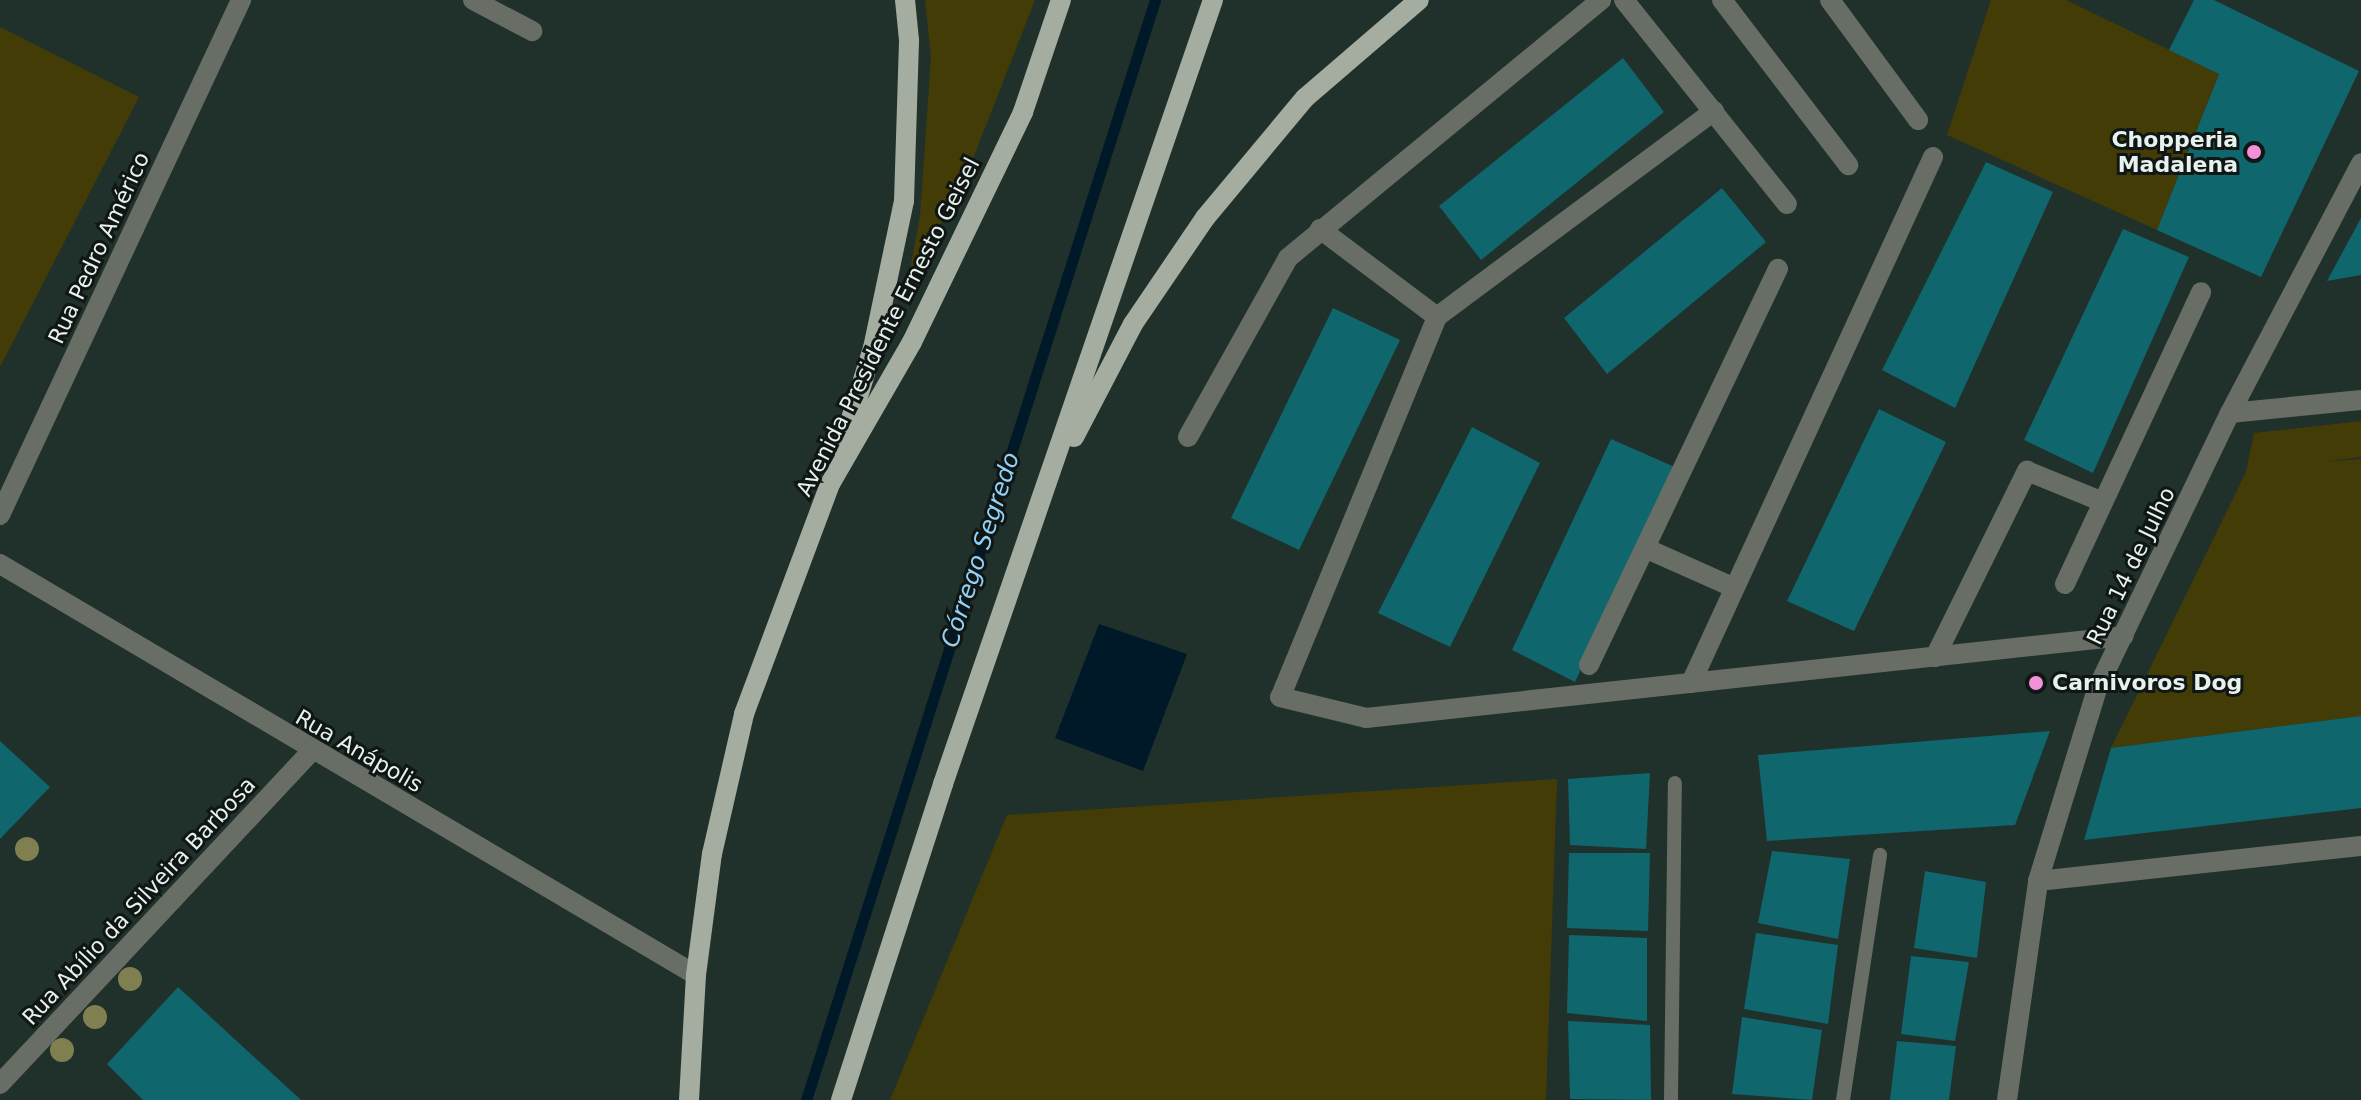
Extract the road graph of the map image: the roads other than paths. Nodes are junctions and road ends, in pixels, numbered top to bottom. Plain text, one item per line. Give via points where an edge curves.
1 (241, 0) edge
2 (473, 0) edge
3 (905, 0) edge
4 (1061, 0) edge
5 (1213, 0) edge
6 (1419, 0) edge
7 (1601, 0) edge
8 (1624, 0) edge
9 (1722, 0) edge
10 (1830, 0) edge
11 (532, 31) dead end
12 (1714, 111) junction
13 (1918, 120) dead end
14 (1933, 157) dead end
15 (1848, 165) dead end
16 (2360, 169) edge
17 (1787, 204) dead end
18 (1320, 229) junction
19 (1778, 269) dead end
20 (2201, 292) dead end
21 (1437, 317) junction
22 (2361, 400) edge
23 (2230, 413) junction
24 (1188, 437) dead end
25 (830, 484) junction
26 (1044, 494) junction
27 (2103, 502) junction
28 (0, 515) edge
29 (1645, 548) junction
30 (0, 564) edge
31 (2065, 584) dead end
32 (1735, 588) junction
33 (2124, 636) junction
34 (1935, 657) junction
35 (1589, 665) dead end
36 (1691, 683) junction
37 (312, 751) junction
38 (1675, 783) dead end
39 (2361, 846) edge
40 (1880, 855) dead end
41 (2038, 881) junction
42 (696, 975) junction
43 (0, 1084) edge
44 (689, 1100) edge
45 (841, 1100) edge
46 (1671, 1100) edge
47 (1843, 1100) edge
48 (2007, 1100) edge

1 - 28 street, Rua Pedro Américo
2 - 11 street
3 - 25 main road via 909,40 904,201 873,348
4 - 25 main road, Avenida Presidente Ernesto Geisel via 1023,112 912,342
5 - 26 main road
6 - 26 main road via 1305,98 1205,218 1133,324
7 - 18 street
8 - 12 street
9 - 15 street
10 - 13 street
12 - 17 street
12 - 21 street
14 - 32 street
16 - 23 street, Rua 14 de Julho
18 - 21 street
18 - 24 street via 1288,258
19 - 29 street
20 - 27 street
21 - 36 street via 1280,697 1366,718
22 - 23 street
23 - 33 street, Rua 14 de Julho
25 - 42 main road, Avenida Presidente Ernesto Geisel via 744,714 712,854
26 - 45 main road
27 - 31 street
27 - 34 street via 2027,471
29 - 32 street
29 - 35 street
30 - 37 street, Rua Anápolis
32 - 36 street
33 - 34 street
33 - 41 street, Rua 14 de Julho via 2097,689
34 - 36 street
37 - 42 street, Rua Anápolis
37 - 43 street, Rua Abílio da Silveira Barbosa
38 - 46 lane
39 - 41 street
40 - 47 lane
41 - 48 street, Rua 14 de Julho
42 - 44 main road, Avenida Presidente Ernesto Geisel

